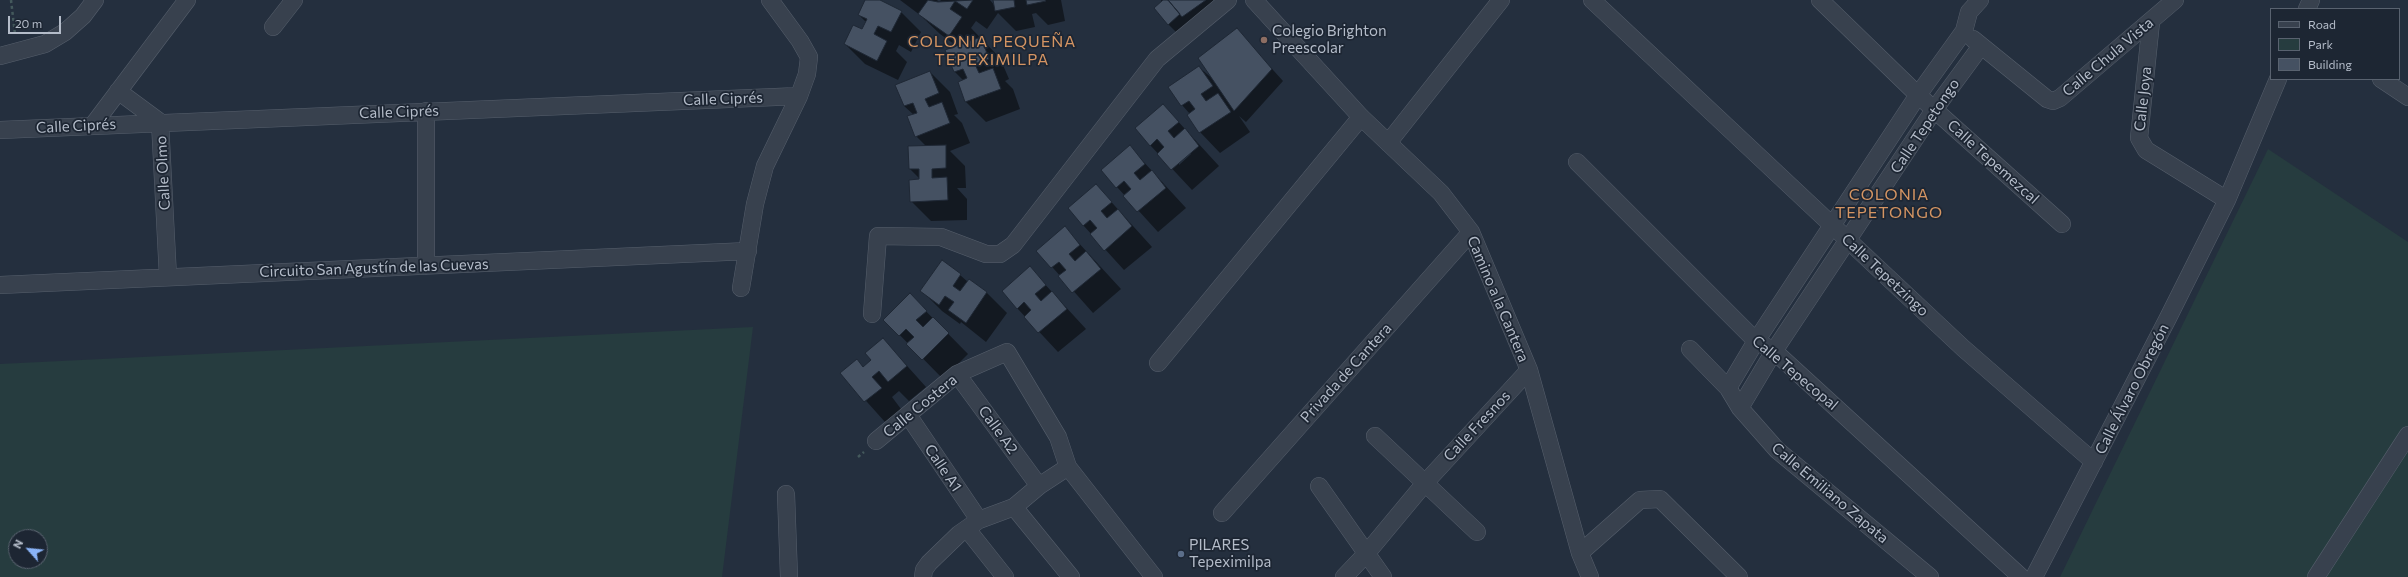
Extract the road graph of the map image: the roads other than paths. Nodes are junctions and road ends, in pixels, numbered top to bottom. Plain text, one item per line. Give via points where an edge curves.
1 (95, 0) edge
2 (187, 0) edge
3 (294, 0) edge
4 (770, 0) edge
5 (1254, 0) edge
6 (1501, 0) edge
7 (1592, 0) edge
8 (1820, 0) edge
9 (1980, 0) edge
10 (2176, 0) edge
11 (1223, 4) edge
12 (2151, 22) junction
13 (272, 27) dead end
14 (1964, 31) junction
15 (1981, 46) junction
16 (0, 56) edge
17 (2278, 80) edge
18 (2382, 80) edge
19 (118, 91) junction
20 (799, 96) junction
21 (1918, 96) junction
22 (2408, 97) edge
23 (1934, 110) junction
24 (426, 111) junction
25 (1361, 117) junction
26 (160, 122) junction
27 (93, 125) junction
28 (0, 130) edge
29 (1388, 143) junction
30 (1577, 162) dead end
31 (2227, 200) junction
32 (2062, 224) dead end
33 (1832, 227) junction
34 (1471, 232) junction
35 (1848, 241) junction
36 (748, 251) junction
37 (426, 266) junction
38 (168, 277) junction
39 (0, 285) edge
40 (741, 288) dead end
41 (872, 314) dead end
42 (1756, 341) junction
43 (1690, 349) dead end
44 (1774, 351) junction
45 (1158, 363) dead end
46 (1529, 370) junction
47 (957, 374) junction
48 (1728, 388) junction
49 (1740, 408) junction
50 (908, 415) junction
51 (2408, 435) edge
52 (1375, 436) dead end
53 (876, 441) dead end
54 (2094, 462) junction
55 (1068, 467) junction
56 (1425, 483) junction
57 (1039, 486) junction
58 (1318, 486) dead end
59 (786, 494) dead end
60 (1014, 507) junction
61 (1222, 513) dead end
62 (973, 525) junction
63 (1477, 532) dead end
64 (1580, 553) junction
65 (1366, 554) junction
66 (789, 577) edge
67 (923, 577) edge
68 (1005, 577) edge
69 (1071, 577) edge
70 (1154, 577) edge
71 (1344, 577) edge
72 (1383, 577) edge
73 (1590, 577) edge
74 (1739, 577) edge
75 (1930, 577) edge
76 (2021, 577) edge
77 (2034, 577) edge
78 (2316, 577) edge

1 - 16 street via 83,16 65,32 45,44
2 - 19 street
3 - 13 street
4 - 20 street via 809,57 807,74
5 - 25 street, Camino a la Cantera
6 - 29 street
7 - 33 street, Calle Tepetzingo
8 - 21 street, Calle Tepemezcal
9 - 14 street via 1969,12
10 - 12 street, Calle Chula Vista
11 - 41 street via 1157,59 1013,245 1000,254 986,254 941,237 878,236
12 - 15 street, Calle Chula Vista via 2060,98 2053,101 2047,99
12 - 31 street, Calle Joya via 2139,138 2146,150
14 - 15 street, Calle Chula Vista
14 - 21 street, Calle Tepetongo
15 - 23 street, Calle Tepetongo
17 - 31 street, Calle Álvaro Obregón
18 - 22 street
19 - 26 street, Calle Olmo
19 - 27 street
20 - 24 street, Calle Ciprés
20 - 36 street via 765,166 755,204
21 - 23 street, Calle Tepemezcal
21 - 33 street, Calle Tepetongo
23 - 32 street, Calle Tepemezcal
23 - 35 street, Calle Tepetongo
24 - 26 street, Calle Ciprés
24 - 37 street
25 - 29 street, Camino a la Cantera
25 - 45 street
26 - 27 street, Calle Ciprés
26 - 38 street, Calle Olmo
27 - 28 street, Calle Ciprés
29 - 34 street, Camino a la Cantera via 1441,193
30 - 42 street, Calle Tepecopal
31 - 54 street, Calle Álvaro Obregón
33 - 35 street, Calle Tepetzingo
33 - 42 street, Calle Tepetongo
34 - 46 street, Camino a la Cantera
34 - 61 street, Privada de Cantera
35 - 44 street, Calle Tepetongo
35 - 54 street, Calle Tepetzingo via 1963,348
36 - 37 street, Circuito San Agustín de las Cuevas
36 - 40 street
37 - 38 street, Circuito San Agustín de las Cuevas
38 - 39 street, Circuito San Agustín de las Cuevas
42 - 44 street, Calle Tepecopal
42 - 48 street, Calle Tepetongo
43 - 48 street, Calle Emiliano Zapata
44 - 49 street, Calle Tepetongo
44 - 76 street, Calle Tepecopal
46 - 56 street, Calle Fresnos
46 - 64 street, Camino a la Cantera
47 - 50 street, Calle Costera
47 - 55 street, Calle Costera via 1007,352 1058,437
47 - 57 street, Calle A2
48 - 49 street, Calle Emiliano Zapata
49 - 75 street, Calle Emiliano Zapata via 1777,450
50 - 53 street, Calle Costera
50 - 62 street, Calle A1
51 - 78 street
52 - 56 street
54 - 77 street, Calle Álvaro Obregón
55 - 57 street
55 - 70 street
56 - 63 street
56 - 65 street, Calle Fresnos
57 - 60 street
58 - 65 street
59 - 66 street
60 - 62 street
60 - 69 street
62 - 67 street via 929,563
62 - 68 street, Calle A1
64 - 73 street, Camino a la Cantera
64 - 74 street via 1640,500 1660,499
65 - 71 street, Calle Fresnos
65 - 72 street

